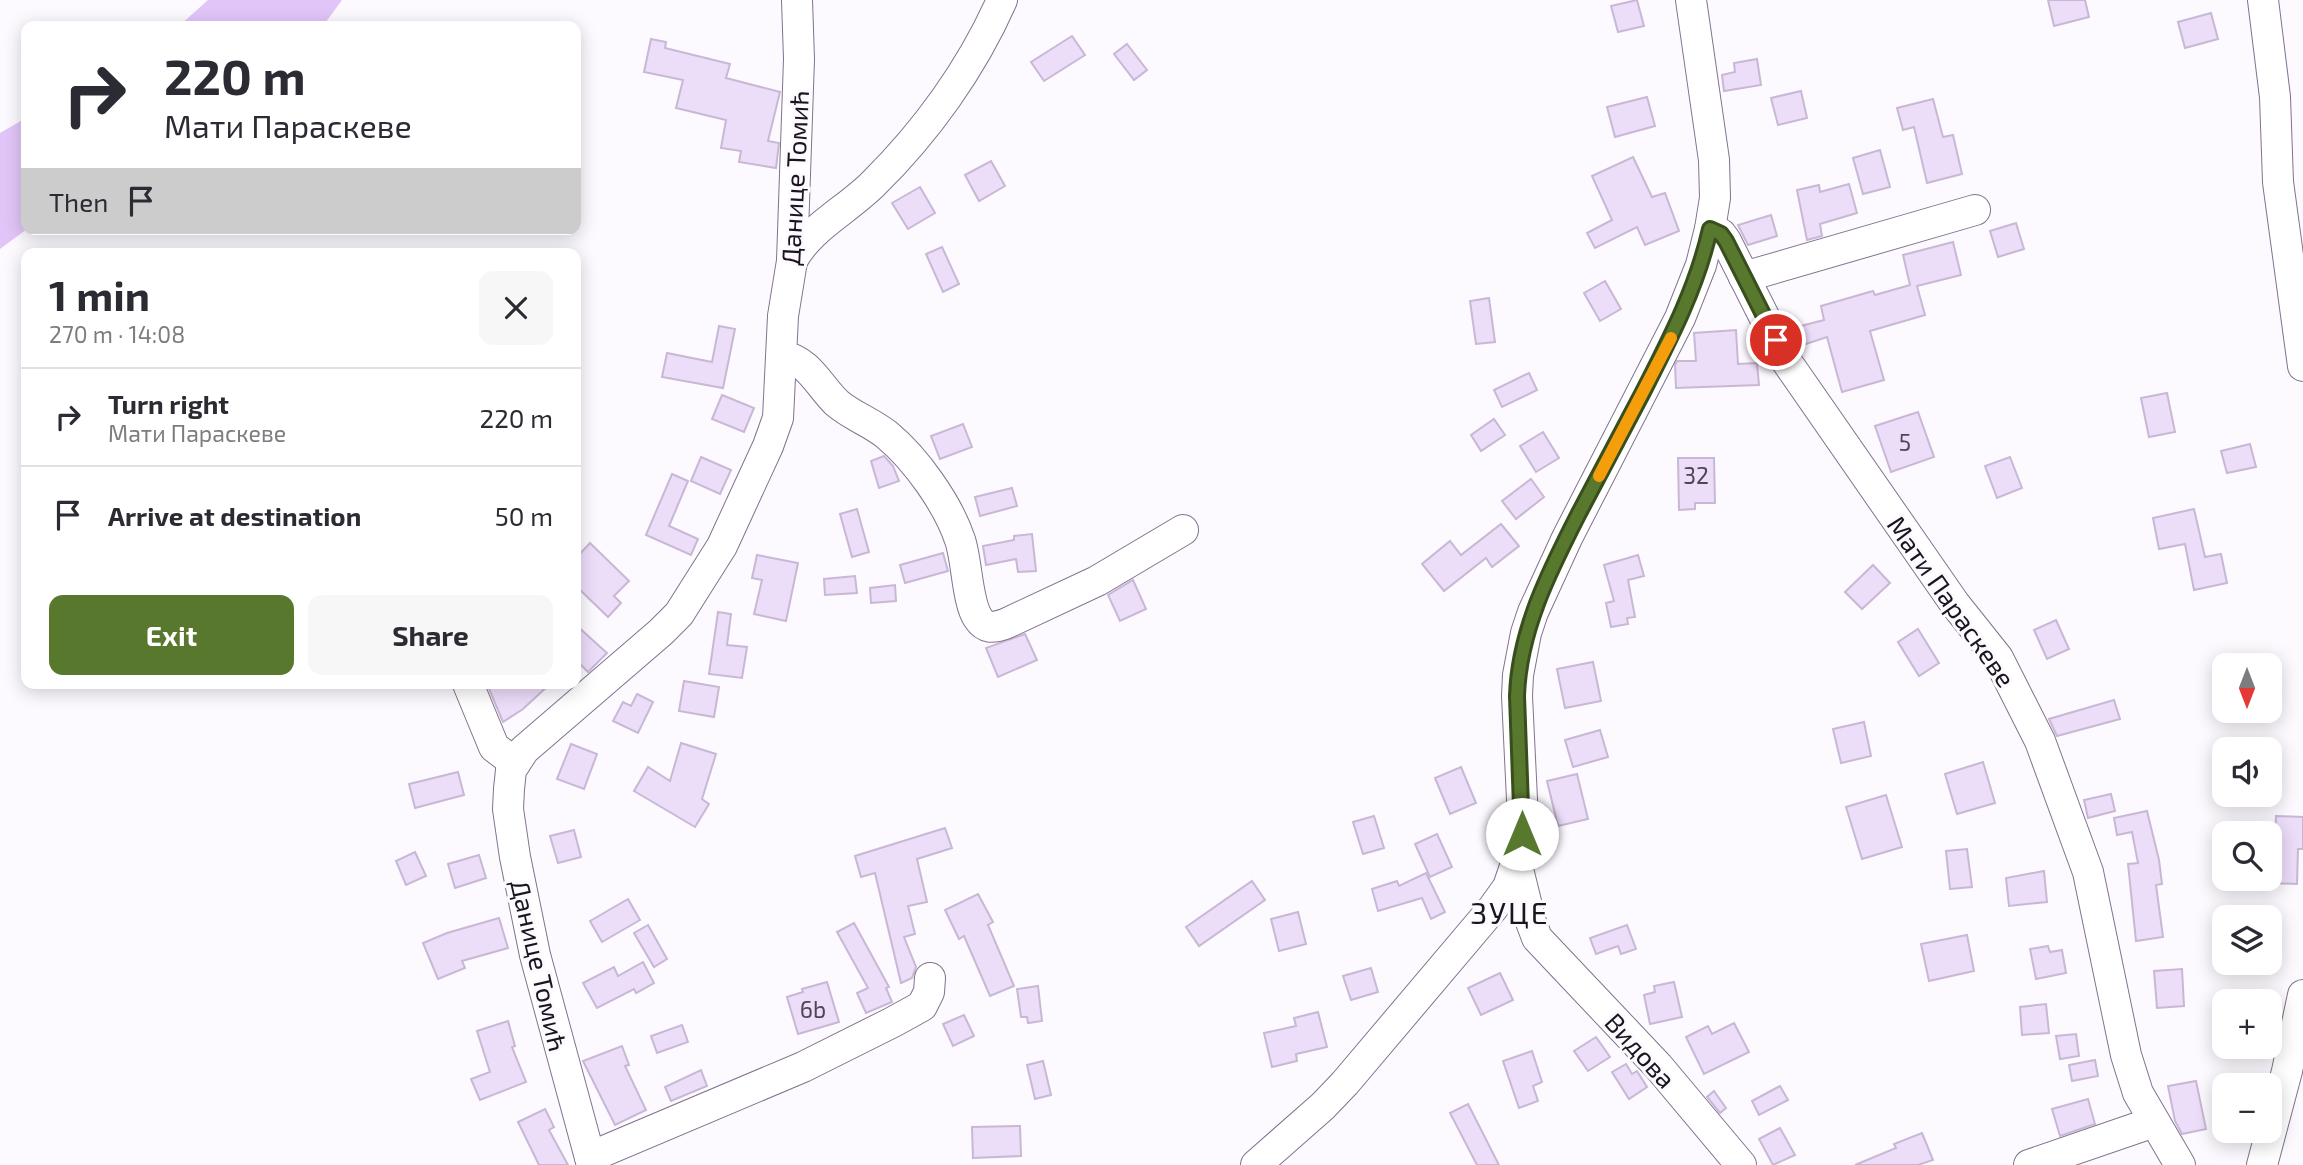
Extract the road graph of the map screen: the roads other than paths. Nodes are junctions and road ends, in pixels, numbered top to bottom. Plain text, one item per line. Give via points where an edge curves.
1 (797, 0) edge
2 (1002, 0) edge
3 (1691, 0) edge
4 (2263, 0) edge
5 (1975, 210) dead end
6 (793, 219) junction
7 (824, 224) junction
8 (1710, 229) junction
9 (792, 261) junction
10 (1744, 276) junction
11 (782, 356) junction
12 (2303, 366) edge
13 (1183, 530) dead end
14 (470, 689) edge
15 (515, 763) junction
16 (1517, 865) junction
17 (1476, 929) junction
18 (1537, 937) junction
19 (930, 978) dead end
20 (2303, 995) edge
21 (2154, 1122) junction
22 (591, 1161) edge
23 (1256, 1165) edge
24 (1741, 1165) edge
25 (2029, 1165) edge
26 (2180, 1165) edge
27 (2262, 1165) edge

1 - 6 street, Данице Томић
2 - 7 street via 976,53 929,121 872,185
3 - 8 street via 1714,160
4 - 12 street via 2275,97 2278,182
5 - 10 street
6 - 7 street
6 - 9 street, Данице Томић
7 - 9 street
8 - 10 street, Мати Параскеве via 1721,234
8 - 16 street via 1680,318 1533,612 1518,675 1523,820
9 - 11 street, Данице Томић
10 - 21 street, Мати Параскеве via 1787,362 1955,604 1998,658 2040,741 2088,872 2126,1055 2138,1093
11 - 13 street via 802,363 846,410 888,436 936,493 951,517 975,615 984,626 1005,624 1097,580
11 - 15 street, Данице Томић via 779,408 768,446 737,516 695,590 661,632 524,750
14 - 15 street via 494,747
15 - 22 street, Данице Томић via 508,809 515,857 535,955
16 - 17 street via 1508,887
16 - 18 street, Видова
17 - 18 street via 1512,928
17 - 23 street via 1330,1098
18 - 24 street, Видова via 1658,1066
19 - 22 street via 922,1006 893,1022
20 - 27 street
21 - 25 street
21 - 26 street, Мати Параскеве

